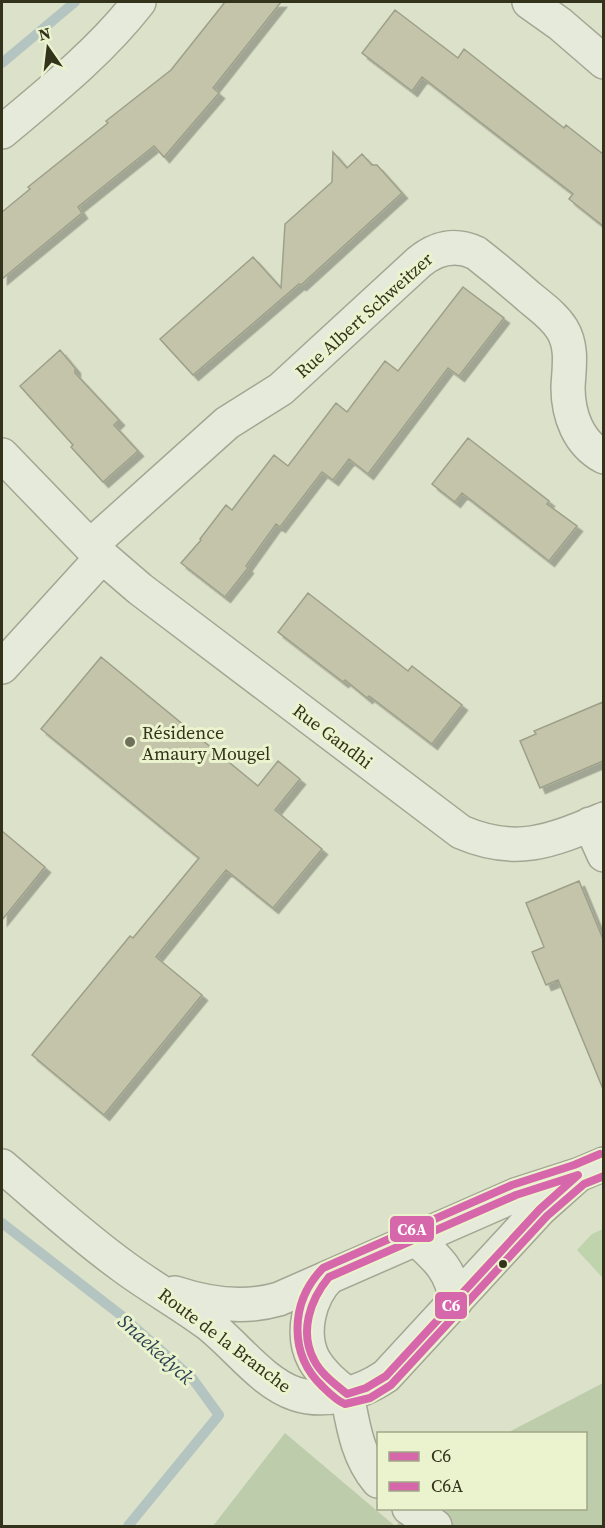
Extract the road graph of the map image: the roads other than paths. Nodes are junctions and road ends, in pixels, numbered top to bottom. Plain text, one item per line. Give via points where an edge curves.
1 (139, 2) edge
2 (529, 2) edge
3 (603, 62) edge
4 (2, 132) edge
5 (2, 455) edge
6 (603, 457) edge
7 (96, 551) junction
8 (2, 667) edge
9 (597, 822) edge
10 (603, 855) edge
11 (2, 1166) edge
12 (591, 1169) edge
13 (415, 1238) junction
14 (329, 1277) junction
15 (141, 1278) junction
16 (456, 1302) junction
17 (347, 1394) junction
18 (377, 1480) edge
19 (410, 1510) edge
20 (435, 1527) edge

1 - 4 street via 77,70
2 - 3 street
5 - 7 street, Rue Gandhi
6 - 7 street, Rue Albert Schweitzer via 588,446 575,426 568,389 570,354 563,330 476,253 447,248 419,262 281,389 226,423
7 - 8 street, Rue Albert Schweitzer
7 - 9 street, Rue Gandhi via 461,832 491,842 527,844
9 - 10 street
11 - 15 street, Route de la Branche
12 - 13 street, Route de la Branche via 516,1195
12 - 16 street, Route de la Branche via 540,1209
13 - 14 street, Route de la Branche
13 - 16 street via 451,1277
14 - 15 street, Route de la Branche via 266,1303 238,1304 197,1300
14 - 17 street, Route de la Branche via 317,1291 311,1307 308,1340 321,1370
15 - 17 street, Route de la Branche via 209,1324 283,1388 307,1397
16 - 17 street, Route de la Branche via 386,1376
17 - 18 street via 359,1448
19 - 20 street

